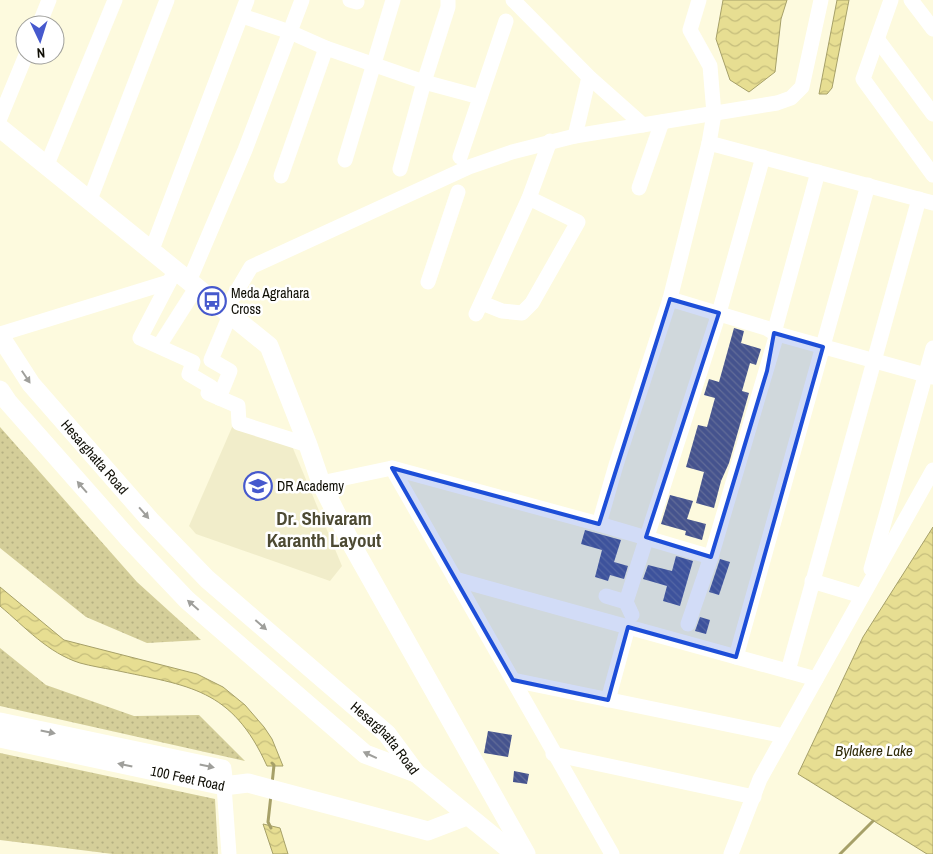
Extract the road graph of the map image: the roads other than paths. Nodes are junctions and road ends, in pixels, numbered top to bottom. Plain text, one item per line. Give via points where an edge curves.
1 (49, 0) edge
2 (115, 0) edge
3 (167, 0) edge
4 (247, 0) edge
5 (302, 0) edge
6 (393, 0) edge
7 (448, 0) edge
8 (512, 0) edge
9 (698, 0) edge
10 (821, 0) edge
11 (891, 0) edge
12 (911, 0) edge
13 (43, 15) edge
14 (242, 16) junction
15 (506, 21) dead end
16 (933, 28) edge
17 (290, 32) junction
18 (878, 40) junction
19 (326, 48) junction
20 (373, 64) junction
21 (22, 65) edge
22 (589, 77) junction
23 (424, 82) junction
24 (480, 97) junction
25 (714, 114) junction
26 (933, 114) edge
27 (0, 118) edge
28 (662, 122) junction
29 (643, 124) junction
30 (0, 128) edge
31 (575, 136) junction
32 (550, 141) junction
33 (709, 143) junction
34 (460, 157) dead end
35 (763, 157) junction
36 (345, 160) dead end
37 (46, 167) junction
38 (400, 169) dead end
39 (818, 172) junction
40 (933, 175) edge
41 (281, 176) dead end
42 (868, 185) junction
43 (640, 188) dead end
44 (458, 192) dead end
45 (529, 198) junction
46 (926, 201) edge
47 (89, 202) junction
48 (151, 252) junction
49 (182, 280) junction
50 (428, 282) dead end
51 (670, 299) junction
52 (228, 313) junction
53 (719, 313) junction
54 (774, 333) junction
55 (0, 335) edge
56 (158, 346) junction
57 (823, 347) junction
58 (933, 348) edge
59 (874, 360) junction
60 (929, 376) edge
61 (0, 390) edge
62 (219, 398) junction
63 (308, 445) junction
64 (392, 468) junction
65 (933, 470) edge
66 (321, 483) junction
67 (599, 524) junction
68 (646, 537) junction
69 (711, 558) junction
70 (455, 580) junction
71 (812, 581) junction
72 (863, 594) junction
73 (606, 596) dead end
74 (629, 615) junction
75 (688, 624) dead end
76 (736, 656) junction
77 (788, 671) junction
78 (816, 678) junction
79 (513, 680) junction
80 (608, 700) junction
81 (0, 722) edge
82 (784, 736) junction
83 (0, 738) edge
84 (553, 754) junction
85 (416, 773) junction
86 (224, 786) junction
87 (754, 797) junction
88 (467, 816) junction
89 (229, 854) edge
90 (515, 854) edge
91 (526, 854) edge
92 (612, 854) edge
93 (731, 854) edge

1 - 13 street
2 - 37 street
3 - 47 street
4 - 14 street
5 - 17 street
6 - 20 street
7 - 23 street
8 - 22 street
9 - 25 street via 690,30 710,66
10 - 25 street via 802,87 795,95 777,104
11 - 18 street
12 - 16 street
14 - 17 street
14 - 48 street
15 - 24 street
17 - 19 street
17 - 49 street via 222,207 190,279
18 - 26 street
18 - 40 street via 863,79
19 - 20 street
19 - 41 street
20 - 23 street
20 - 36 street
21 - 27 street
22 - 29 street
22 - 31 street
23 - 24 street
23 - 38 street
24 - 34 street
25 - 28 street
25 - 33 street
28 - 29 street
28 - 43 street
29 - 31 street
30 - 37 main road
31 - 32 street
32 - 45 street
32 - 52 street via 469,167 251,267
33 - 35 street
33 - 51 street
35 - 39 street
35 - 53 street
37 - 47 main road
39 - 42 street
39 - 54 street
42 - 46 street
42 - 57 street
44 - 50 street
45 - 45 street via 479,308 522,313 584,225
46 - 59 street
47 - 48 main road
48 - 49 main road
49 - 52 main road
49 - 55 street
49 - 56 street
49 - 56 street via 140,338
51 - 53 street
51 - 67 street
52 - 62 street via 211,360 230,371
52 - 63 main road via 269,346
53 - 54 street
53 - 68 street
54 - 57 street
54 - 69 street via 776,337 767,371
55 -> 85 main road, Hesarghatta Road via 31,384 150,520 207,579 387,734
56 - 62 street via 193,362 189,374 211,386 208,393
57 - 59 street
57 - 76 street
58 - 60 street
59 - 60 street
59 - 71 street
60 - 72 street
85 -> 61 main road, Hesarghatta Road via 365,754 187,600 129,539
62 - 63 street via 238,406 240,423
63 - 66 main road
64 - 66 street
64 - 67 street
64 - 70 street
65 - 72 street
66 - 91 main road via 352,545
67 - 68 street
68 - 69 street
68 - 74 street
69 - 75 street
70 - 74 street
70 - 79 street
71 - 72 street
71 - 77 street
72 - 78 street
73 - 74 street
74 - 76 street
74 - 80 street
76 - 77 street
77 - 78 street
78 - 82 street
79 - 80 street
79 - 84 street
80 - 82 street
81 -> 86 main road, 100 Feet Road via 222,769
82 - 87 street via 760,779
86 -> 83 main road, 100 Feet Road
84 - 87 street
84 - 92 street
85 - 88 main road
86 - 88 main road via 248,783 428,831
86 - 89 street
87 - 93 street
88 - 90 main road

